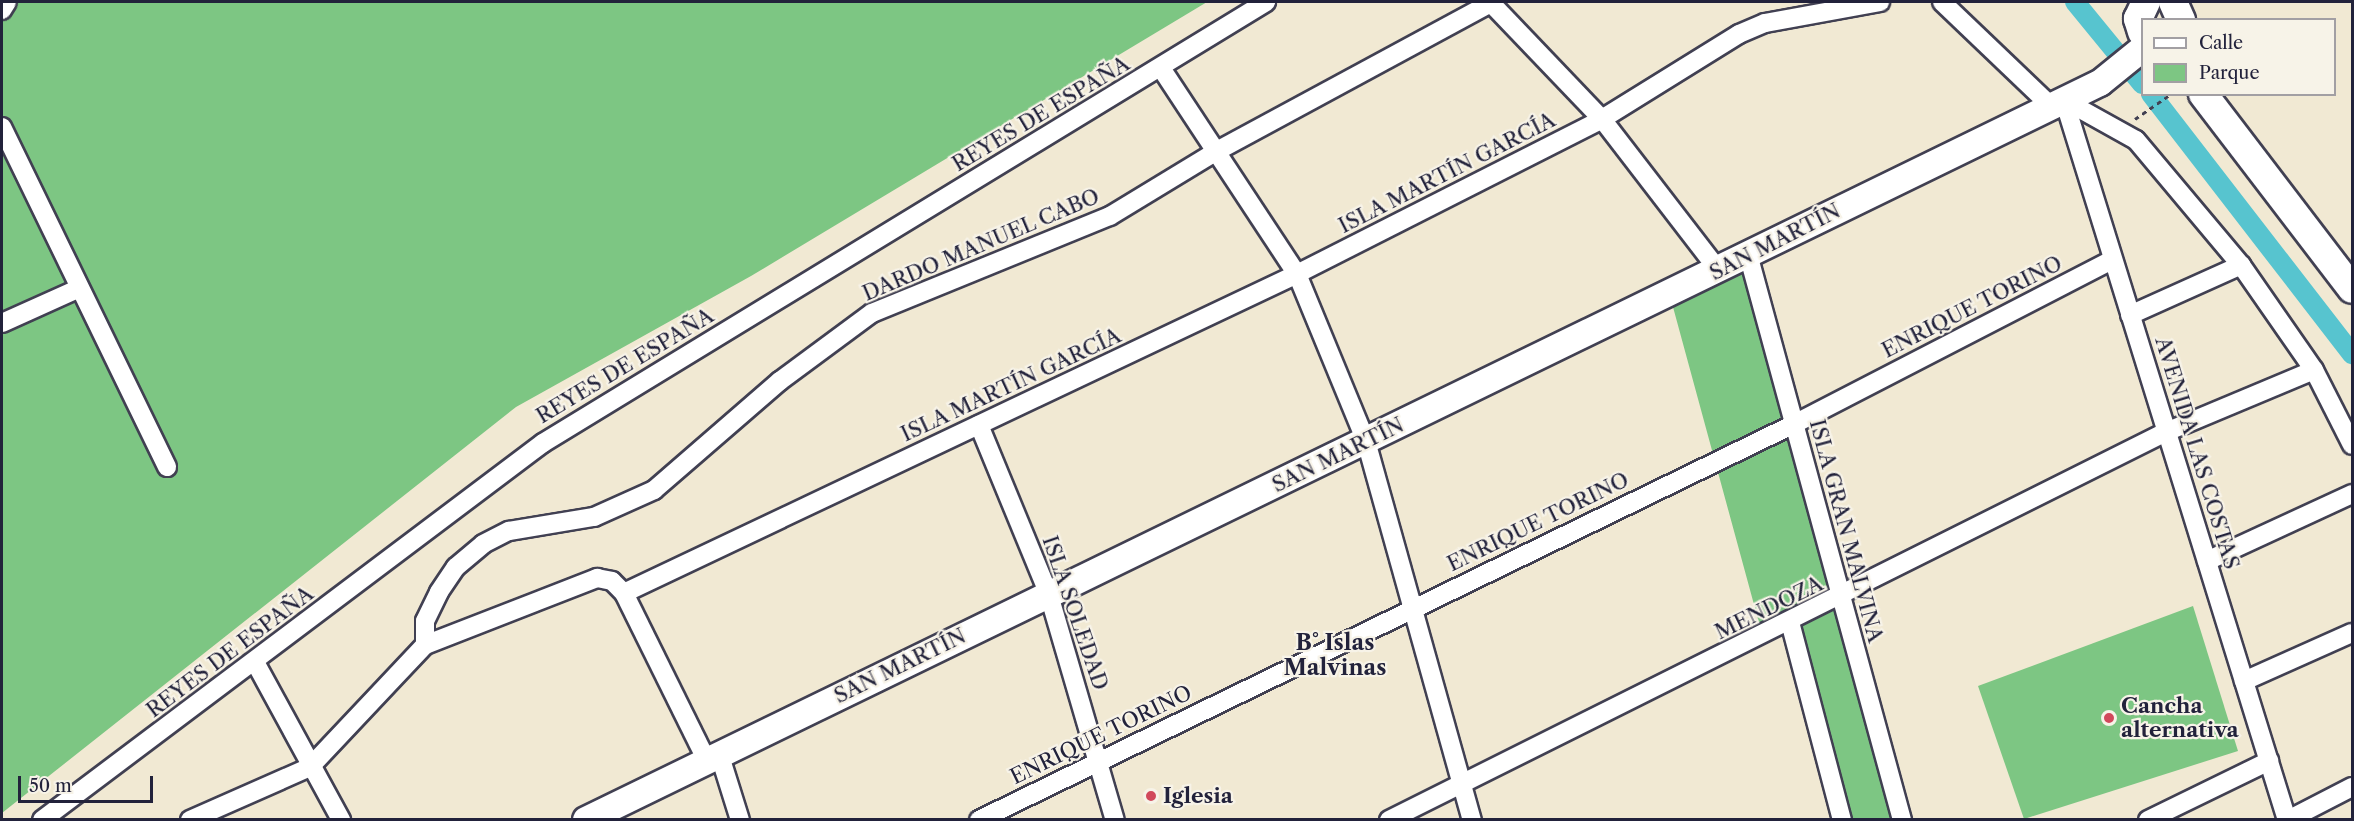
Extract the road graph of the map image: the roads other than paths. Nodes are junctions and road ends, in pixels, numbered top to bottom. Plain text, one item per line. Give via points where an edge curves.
1 (6, 2) edge
2 (1266, 2) edge
3 (1491, 2) edge
4 (1880, 2) edge
5 (1942, 2) edge
6 (2, 10) edge
7 (2139, 26) edge
8 (1161, 68) junction
9 (2205, 96) edge
10 (2229, 96) edge
11 (2058, 103) junction
12 (1602, 119) junction
13 (2, 127) edge
14 (1217, 151) junction
15 (1748, 254) junction
16 (2352, 256) edge
17 (2112, 260) junction
18 (2241, 265) junction
19 (1719, 271) junction
20 (1297, 274) junction
21 (80, 288) junction
22 (2352, 289) edge
23 (2130, 315) junction
24 (2, 322) edge
25 (2314, 370) junction
26 (1794, 424) junction
27 (979, 425) junction
28 (2166, 432) junction
29 (1366, 441) junction
30 (2352, 445) edge
31 (167, 467) dead end
32 (2352, 494) edge
33 (2207, 561) junction
34 (624, 593) junction
35 (1049, 595) junction
36 (1840, 597) junction
37 (1413, 607) junction
38 (1790, 622) junction
39 (2352, 633) edge
40 (425, 645) junction
41 (255, 662) junction
42 (2244, 681) junction
43 (713, 756) junction
44 (1100, 761) junction
45 (2269, 761) junction
46 (310, 766) junction
47 (1462, 785) junction
48 (2352, 787) edge
49 (42, 819) edge
50 (190, 819) edge
51 (341, 819) edge
52 (586, 819) edge
53 (740, 819) edge
54 (979, 819) edge
55 (1115, 819) edge
56 (1389, 819) edge
57 (1472, 819) edge
58 (1842, 819) edge
59 (1902, 819) edge
60 (2148, 819) edge
61 (2288, 819) edge

1 - 6 street
2 - 8 street, REYES DE ESPAÑA
3 - 12 street
3 - 14 street, DARDO MANUEL CABO
4 - 12 street, ISLA MARTÍN GARCÍA via 1765,23 1739,34
5 - 11 street
7 - 11 main road, SAN MARTÍN via 2088,87
8 - 14 street
8 - 41 street, REYES DE ESPAÑA via 543,442
9 - 22 main road
10 - 16 main road
11 - 15 main road, SAN MARTÍN
11 - 17 street, AVENIDA LAS COSTAS
11 - 18 street via 2136,140
12 - 19 street
12 - 20 street, ISLA MARTÍN GARCÍA
13 - 21 street
14 - 20 street
14 - 40 street, DARDO MANUEL CABO via 1110,216 872,314 780,381 654,490 594,517 509,531 483,544 456,567 439,592 425,621
15 - 19 main road, SAN MARTÍN
15 - 26 street, ISLA GRAN MALVINA
17 - 23 street, AVENIDA LAS COSTAS
17 - 26 street, ENRIQUE TORINO
18 - 23 street
18 - 25 street
19 - 29 main road, SAN MARTÍN
20 - 27 street, ISLA MARTÍN GARCÍA
20 - 29 street
21 - 24 street
21 - 31 street
23 - 28 street, AVENIDA LAS COSTAS
25 - 28 street, MENDOZA
25 - 30 street
26 - 36 street, ISLA GRAN MALVINA
26 - 37 street, ENRIQUE TORINO
27 - 34 street, ISLA MARTÍN GARCÍA
27 - 35 street, ISLA SOLEDAD
28 - 33 street, AVENIDA LAS COSTAS
28 - 36 street, MENDOZA
29 - 35 main road, SAN MARTÍN
29 - 37 street
32 - 33 street
33 - 42 street, AVENIDA LAS COSTAS
34 - 40 street via 612,581 597,578
34 - 43 street
35 - 43 main road, SAN MARTÍN
35 - 44 street, ISLA SOLEDAD
36 - 38 street, MENDOZA
36 - 59 street, ISLA GRAN MALVINA
37 - 44 street, ENRIQUE TORINO
37 - 47 street
38 - 47 street, MENDOZA
38 - 58 street
39 - 42 street
40 - 46 street
41 - 46 street
41 - 49 street, REYES DE ESPAÑA
42 - 45 street, AVENIDA LAS COSTAS
43 - 52 main road, SAN MARTÍN
43 - 53 street
44 - 54 street, ENRIQUE TORINO
44 - 55 street, ISLA SOLEDAD
45 - 60 street
45 - 61 street, AVENIDA LAS COSTAS
46 - 50 street
46 - 51 street
47 - 56 street, MENDOZA
47 - 57 street
48 - 61 street

